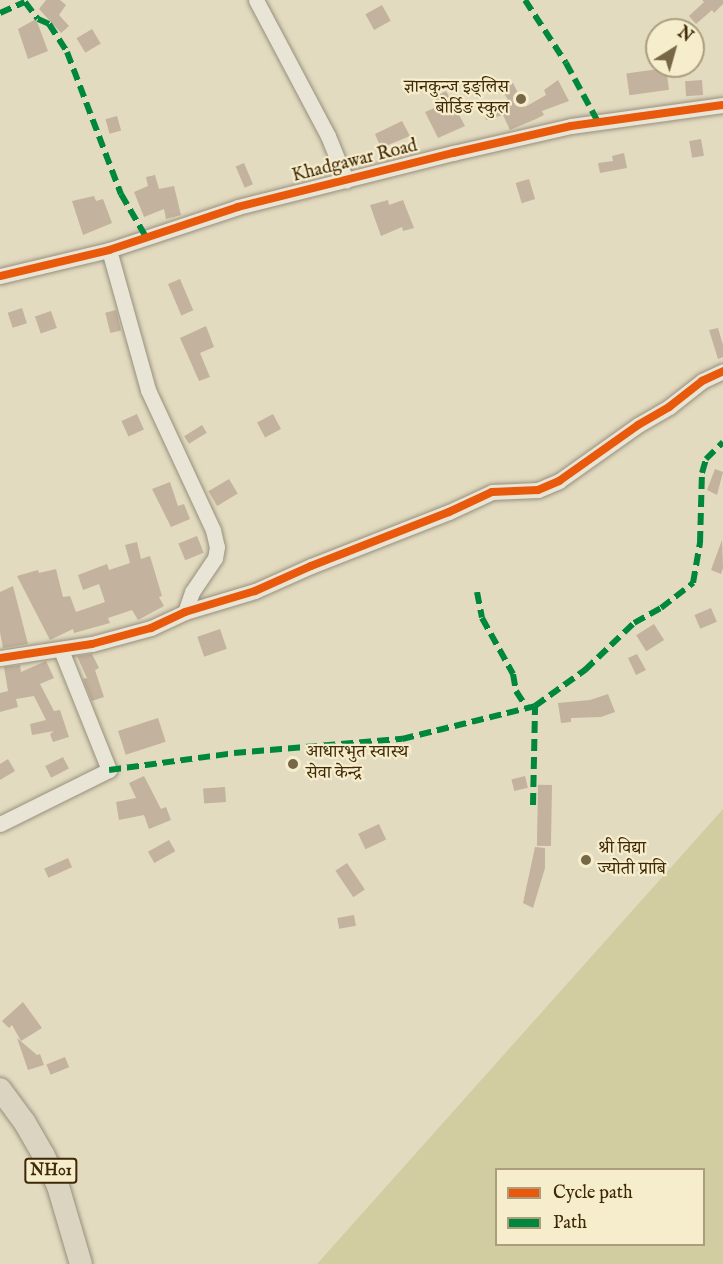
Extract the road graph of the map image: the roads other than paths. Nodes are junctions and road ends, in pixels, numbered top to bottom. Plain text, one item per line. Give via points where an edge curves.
1 (256, 0) edge
2 (723, 105) edge
3 (346, 180) junction
4 (109, 250) junction
5 (0, 276) edge
6 (723, 371) edge
7 (185, 612) junction
8 (61, 650) junction
9 (0, 658) edge
10 (0, 824) edge
11 (0, 1089) edge
12 (81, 1264) edge

1 - 3 street via 328,136
2 - 3 street, Khadgawar Road via 571,126
3 - 4 street, Khadgawar Road via 238,207
4 - 5 street, Khadgawar Road
4 - 7 street via 148,390 213,530 217,547 215,558 192,592
6 - 7 street via 702,381 559,481 538,489 492,492 255,591
7 - 8 street via 151,628
8 - 9 street
8 - 10 street via 109,770
11 - 12 highway, NH01 via 26,1123 58,1186

